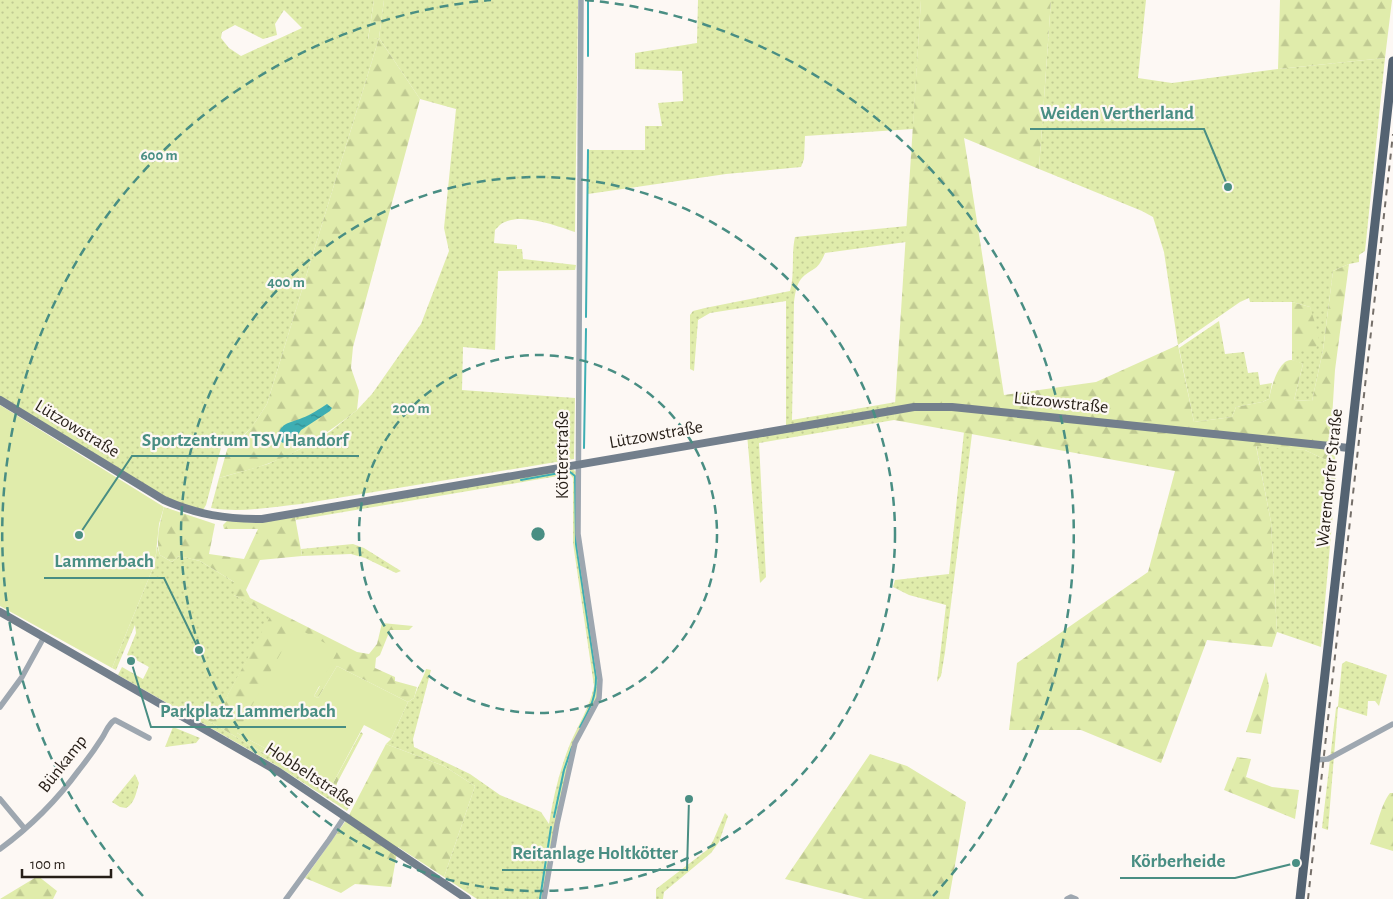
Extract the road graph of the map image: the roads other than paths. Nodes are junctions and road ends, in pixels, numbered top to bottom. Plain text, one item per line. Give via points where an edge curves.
1 (581, 0) edge
2 (1393, 61) edge
3 (0, 400) edge
4 (1349, 448) junction
5 (578, 464) junction
6 (0, 612) edge
7 (44, 637) junction
8 (0, 706) edge
9 (1393, 724) edge
10 (149, 738) dead end
11 (1316, 760) junction
12 (0, 798) edge
13 (345, 816) junction
14 (25, 828) junction
15 (0, 849) edge
16 (286, 899) edge
17 (467, 899) edge
18 (544, 899) edge
19 (1067, 899) edge
20 (1076, 899) edge
21 (1300, 899) edge

1 - 5 street, Kötterstraße
2 - 4 main road, Warendorfer Straße
3 - 5 street, Lützowstraße via 164,500 189,510 225,518 262,518
4 - 5 street, Lützowstraße via 962,408 914,406
4 - 11 main road, Warendorfer Straße
5 - 18 street, Kötterstraße via 578,534 600,680 599,698 575,743
6 - 7 street, Hobbeltstraße
7 - 8 street
7 - 13 street, Hobbeltstraße via 263,762
9 - 11 street via 1328,759
10 - 14 street, Bünkamp via 115,720 111,722 72,780
11 - 21 main road, Warendorfer Straße
12 - 14 street
13 - 16 street
13 - 17 street, Hobbeltstraße
14 - 15 street, Bünkamp
19 - 20 street

